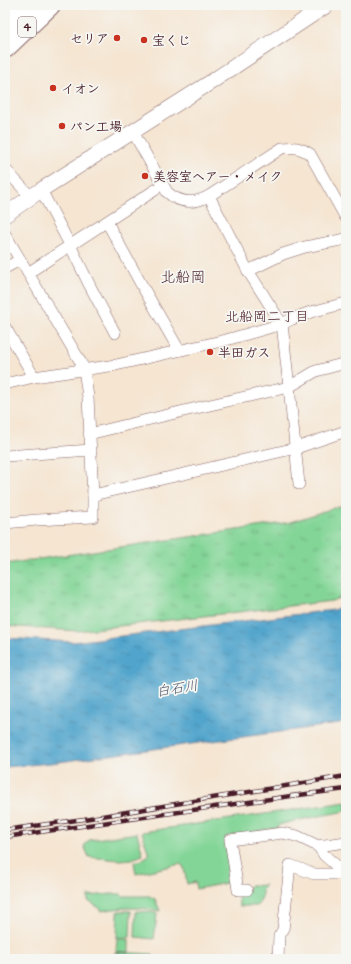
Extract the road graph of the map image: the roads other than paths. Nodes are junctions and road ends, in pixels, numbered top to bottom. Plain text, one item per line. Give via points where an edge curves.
1 (27, 5) edge
2 (50, 5) edge
3 (327, 5) edge
4 (5, 26) edge
5 (5, 48) edge
6 (133, 132) junction
7 (5, 169) edge
8 (155, 190) dead end
9 (36, 193) junction
10 (209, 196) junction
11 (5, 215) edge
12 (346, 218) edge
13 (106, 222) junction
14 (5, 234) edge
15 (346, 239) edge
16 (70, 245) junction
17 (20, 260) junction
18 (5, 268) edge
19 (248, 271) junction
20 (28, 273) junction
21 (346, 303) edge
22 (282, 324) junction
23 (5, 327) edge
24 (114, 333) dead end
25 (179, 350) junction
26 (346, 363) edge
27 (84, 369) junction
28 (34, 377) junction
29 (5, 384) edge
30 (290, 387) junction
31 (346, 431) edge
32 (89, 434) junction
33 (296, 448) junction
34 (91, 450) junction
35 (5, 456) edge
36 (299, 484) dead end
37 (93, 495) junction
38 (5, 523) edge
39 (346, 842) edge
40 (318, 846) junction
41 (346, 874) edge
42 (247, 890) dead end
43 (278, 959) edge

1 - 4 highway, 4
2 - 5 highway, 4
3 - 6 street
6 - 9 street
6 - 10 street via 172,197 192,202
7 - 9 street
8 - 13 street
9 - 11 street
9 - 16 street
10 - 12 street via 282,148 292,147 310,154
10 - 19 street
13 - 16 street
13 - 25 street
14 - 17 street
15 - 19 street via 283,254
16 - 20 street
16 - 24 street
17 - 18 street
17 - 20 street
19 - 22 street
20 - 27 street
21 - 22 street via 311,312
22 - 25 street
22 - 30 street
23 - 28 street
25 - 27 street via 116,365
26 - 30 street via 316,371
27 - 28 street
27 - 32 street
28 - 29 street
30 - 32 street
30 - 33 street
31 - 33 street
32 - 34 street
33 - 36 street
33 - 37 street
34 - 35 street
34 - 37 street
37 - 38 street via 93,517
39 - 40 street
40 - 41 street via 324,855
40 - 42 street via 297,836 282,833 230,840 238,890
41 - 43 street via 314,874 290,865

